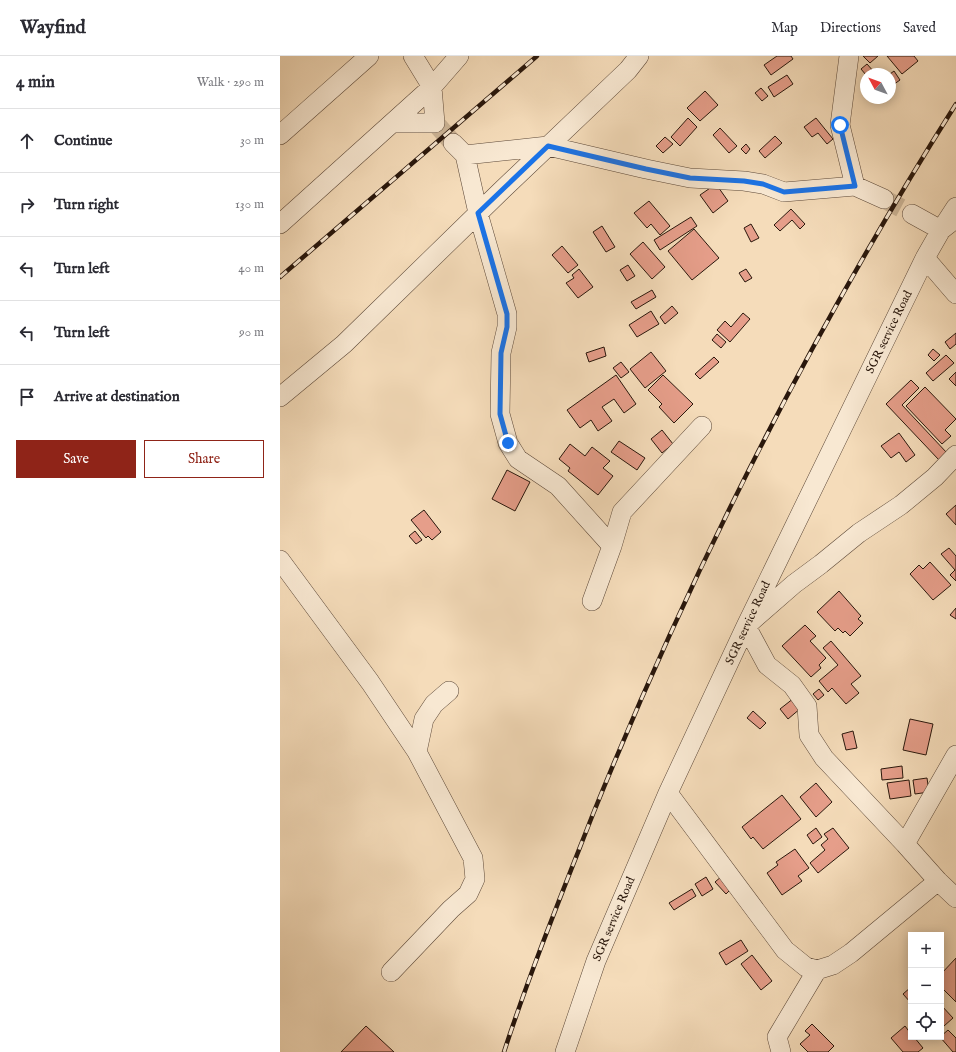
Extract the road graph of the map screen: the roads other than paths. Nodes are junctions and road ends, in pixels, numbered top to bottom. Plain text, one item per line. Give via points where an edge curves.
1 (369, 56) edge
2 (413, 56) edge
3 (459, 56) edge
4 (640, 56) edge
5 (849, 56) edge
6 (432, 87) junction
7 (393, 123) junction
8 (280, 135) edge
9 (548, 146) junction
10 (855, 186) junction
11 (884, 199) tunnel mouth
12 (956, 206) edge
13 (478, 213) junction
14 (912, 214) tunnel mouth
15 (956, 218) edge
16 (280, 224) edge
17 (941, 230) junction
18 (925, 258) junction
19 (956, 294) edge
20 (280, 397) edge
21 (702, 426) dead end
22 (956, 455) edge
23 (612, 546) junction
24 (280, 560) edge
25 (592, 601) dead end
26 (746, 626) junction
27 (449, 691) dead end
28 (417, 752) junction
29 (956, 755) edge
30 (668, 793) junction
31 (905, 844) junction
32 (938, 881) junction
33 (956, 898) edge
34 (817, 970) junction
35 (391, 972) dead end
36 (565, 1052) edge
37 (781, 1052) edge

1 - 8 street
2 - 6 street
3 - 6 street
4 - 9 street
5 - 10 street via 840,125
6 - 7 street
6 - 7 street via 436,124
7 - 16 street
9 - 10 street via 690,178 744,181 784,192
9 - 13 street
9 - 13 street via 459,149
10 - 11 street
12 - 17 street, SGR service Road
13 - 20 street via 344,344
13 - 23 street via 507,314 501,353 500,414 508,443 518,459 558,486
14 - 17 street
15 - 17 street
17 - 18 street, SGR service Road
18 - 19 street
18 - 26 street, SGR service Road
21 - 23 street via 622,512
22 - 26 street via 935,477 901,505 794,584
23 - 25 street
24 - 28 street via 370,682
26 - 30 street, SGR service Road
26 - 31 street via 767,665 792,685 807,706 808,735 824,758
27 - 28 street via 434,704 424,719
28 - 35 street via 473,858 475,879 468,894
29 - 31 street
30 - 34 street via 785,950 806,967
30 - 36 street, SGR service Road via 596,961
31 - 32 street
32 - 33 street
32 - 34 street via 851,953 833,965
34 - 37 street via 778,1037

